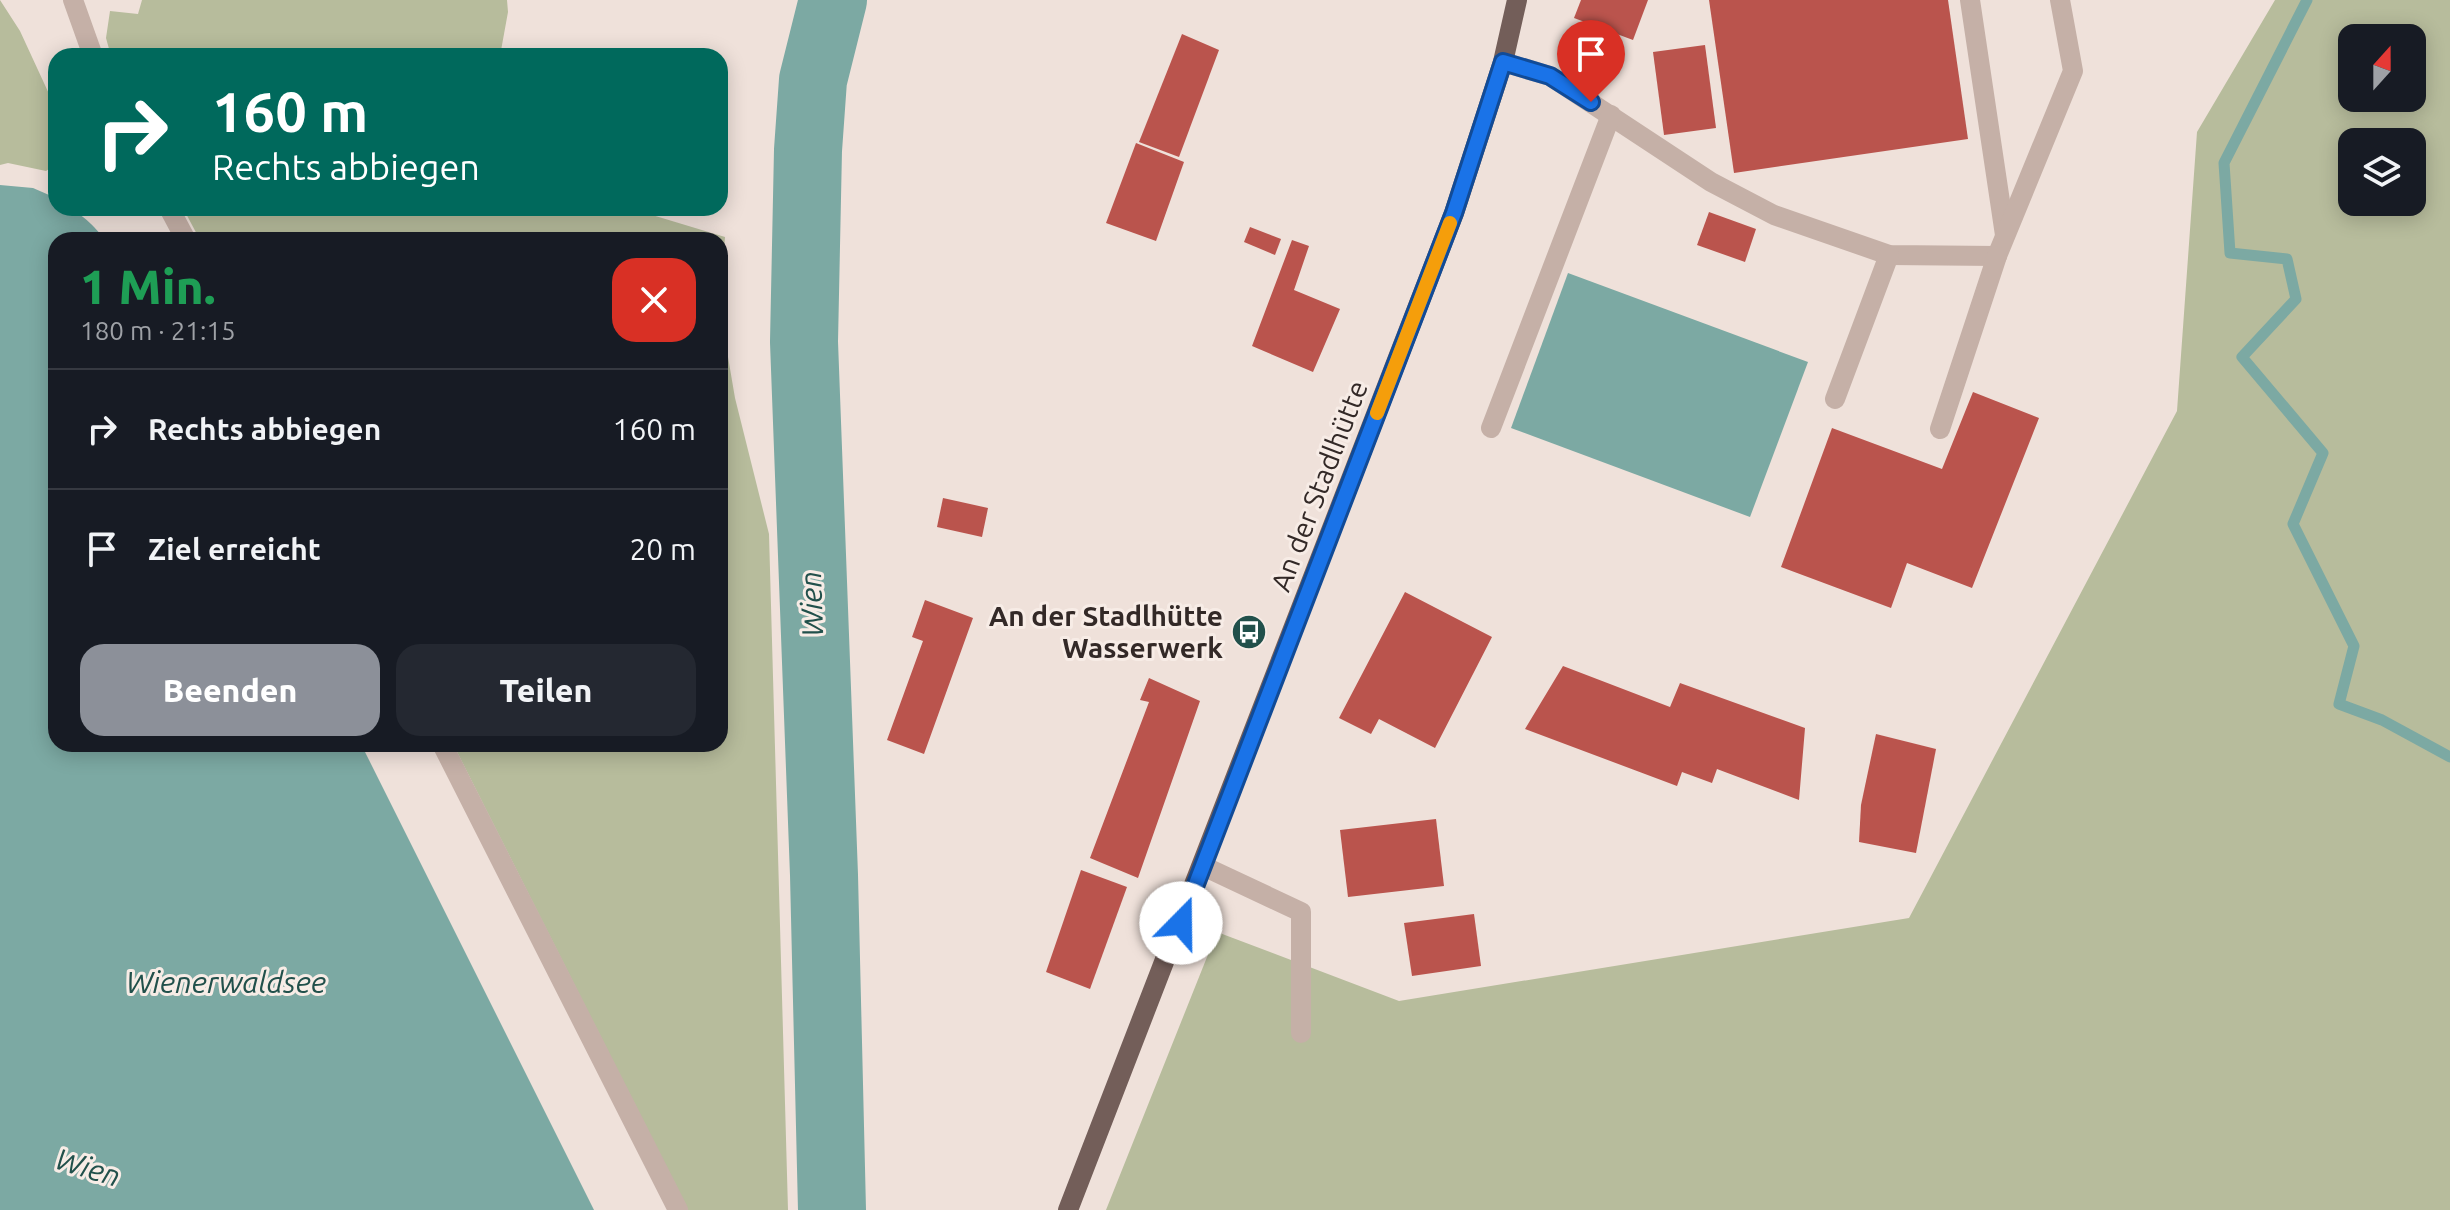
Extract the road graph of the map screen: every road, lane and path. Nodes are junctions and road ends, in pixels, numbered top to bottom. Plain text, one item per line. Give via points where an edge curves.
1 (73, 0) edge
2 (1517, 0) edge
3 (1970, 0) edge
4 (2060, 0) edge
5 (90, 48) edge
6 (1503, 62) junction
7 (1611, 115) junction
8 (2005, 235) junction
9 (1889, 255) junction
10 (1997, 256) junction
11 (1835, 399) dead end
12 (1491, 428) dead end
13 (1940, 429) dead end
14 (446, 752) edge
15 (1203, 866) junction
16 (1301, 1033) dead end
17 (678, 1210) edge
18 (1068, 1210) edge

1 - 5 street
2 - 6 main road, An der Stadlhütte
3 - 8 street
4 - 8 street via 2073,71
6 - 7 street via 1550,76
6 - 15 main road, An der Stadlhütte via 1454,213
7 - 9 street via 1711,182 1774,215
7 - 12 street
8 - 10 street
9 - 10 street
9 - 11 street
10 - 13 street
14 - 17 street
15 - 16 street via 1301,912
15 - 18 main road, An der Stadlhütte

